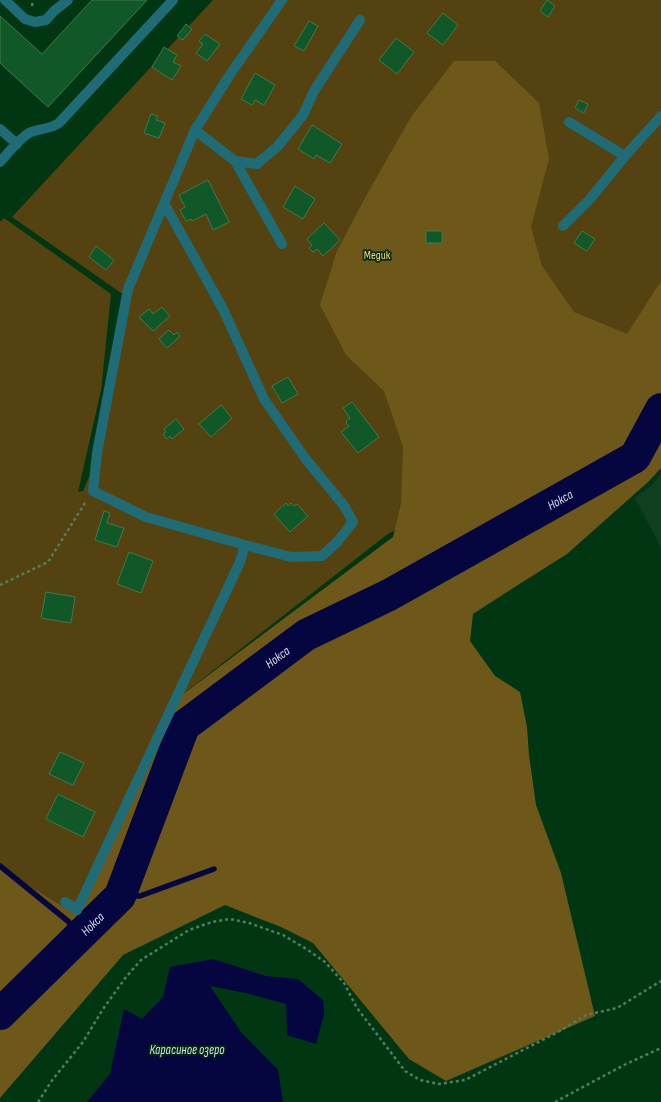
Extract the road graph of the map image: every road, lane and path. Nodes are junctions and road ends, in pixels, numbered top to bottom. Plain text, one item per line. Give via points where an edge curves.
1 (5, 0) edge
2 (68, 0) edge
3 (173, 0) edge
4 (282, 0) edge
5 (360, 20) dead end
6 (661, 116) edge
7 (569, 122) dead end
8 (0, 129) edge
9 (194, 130) junction
10 (17, 144) junction
11 (625, 156) junction
12 (235, 161) junction
13 (0, 162) edge
14 (164, 203) junction
15 (563, 226) dead end
16 (282, 244) dead end
17 (93, 491) junction
18 (245, 544) junction
19 (0, 585) edge
20 (65, 902) dead end
21 (661, 981) edge
22 (661, 1048) edge
23 (38, 1102) edge
24 (555, 1102) edge

1 - 2 lane via 26,19 35,22 46,20
3 - 10 lane via 59,123 51,128 28,134
4 - 9 lane
5 - 12 lane via 314,91 303,115 278,146 257,164
6 - 11 lane
7 - 11 lane
8 - 10 lane
9 - 12 lane
9 - 14 lane
10 - 13 lane
11 - 15 lane via 590,199
12 - 16 lane
14 - 17 lane via 128,289 97,453
14 - 18 lane via 223,309 264,398 305,458 345,507 353,522 322,556 290,557
17 - 18 lane via 146,517
17 - 19 path via 48,562
18 - 20 lane via 240,562 77,910
21 - 23 path via 617,1008 586,1015 465,1080 439,1084 420,1080 405,1071 357,1008 344,983 325,962 283,935 230,919 212,922 189,930 141,960 126,977 84,1042 53,1079
22 - 24 path

